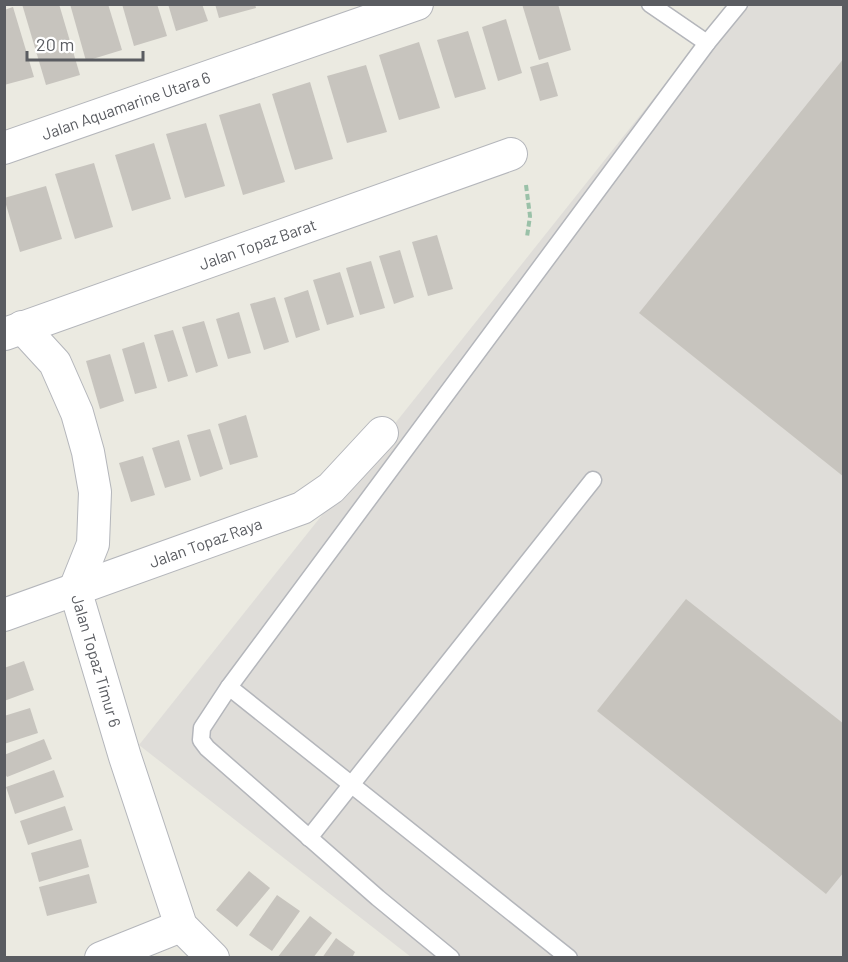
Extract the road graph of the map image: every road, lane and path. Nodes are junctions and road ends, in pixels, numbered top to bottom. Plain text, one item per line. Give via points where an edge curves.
1 (417, 4) edge
2 (650, 4) edge
3 (739, 4) edge
4 (707, 43) junction
5 (4, 148) edge
6 (511, 154) joint
7 (526, 244) dead end
8 (13, 331) edge
9 (382, 433) dead end
10 (593, 480) dead end
11 (75, 589) junction
12 (4, 615) edge
13 (229, 687) junction
14 (353, 784) junction
15 (309, 838) junction
16 (181, 926) junction
17 (101, 957) edge
18 (213, 957) edge
19 (451, 957) edge
20 (569, 957) edge

1 - 5 street, Jalan Aquamarine Utara 6
2 - 4 lane
3 - 4 lane
4 - 13 lane
6 - 7 path via 524,165 530,216
6 - 8 street, Jalan Topaz Barat
8 - 11 street, Jalan Topaz Timur 6 via 55,363 77,413 88,452 95,492 93,544
9 - 11 street, Jalan Topaz Raya via 331,488 302,508
10 - 14 lane
11 - 12 street, Jalan Topaz Raya
11 - 16 street, Jalan Topaz Timur 6
13 - 14 lane
13 - 15 lane via 202,728 201,740
14 - 15 lane
14 - 20 lane
15 - 19 lane
16 - 17 street
16 - 18 street, Jalan Topaz Timur 6

